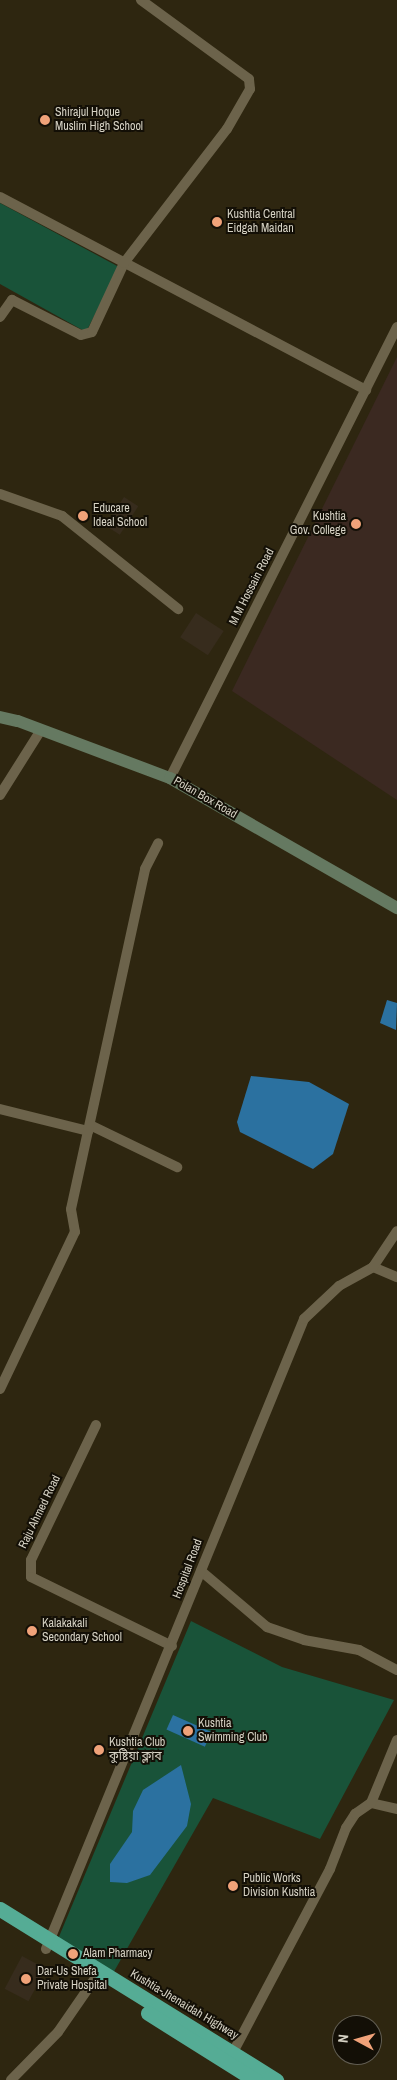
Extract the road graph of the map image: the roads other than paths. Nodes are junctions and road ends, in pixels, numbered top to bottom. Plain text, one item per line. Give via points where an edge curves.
1 (141, 0) edge
2 (0, 196) edge
3 (124, 263) junction
4 (0, 317) edge
5 (397, 327) edge
6 (366, 390) junction
7 (0, 494) edge
8 (178, 609) dead end
9 (0, 718) edge
10 (41, 730) junction
11 (170, 778) junction
12 (0, 795) edge
13 (158, 843) dead end
14 (397, 908) edge
15 (0, 1110) edge
16 (89, 1128) junction
17 (177, 1167) dead end
18 (397, 1231) edge
19 (372, 1267) junction
20 (397, 1278) edge
21 (0, 1388) edge
22 (96, 1425) dead end
23 (201, 1571) junction
24 (172, 1646) junction
25 (397, 1670) edge
26 (397, 1740) edge
27 (371, 1803) junction
28 (397, 1809) edge
29 (0, 1909) edge
30 (0, 1920) edge
31 (48, 1945) junction
32 (94, 1980) junction
33 (129, 1996) junction
34 (231, 2057) junction
35 (10, 2080) edge
36 (255, 2080) edge
37 (276, 2080) edge

1 - 3 street via 251,83 227,129
2 - 3 street
3 - 4 street via 88,336 75,333 12,300
3 - 6 street
5 - 6 street, M M Hossain Road
6 - 11 street, M M Hossain Road
7 - 8 street via 62,516
9 - 10 main road, Polan Box Road
10 - 11 main road, Polan Box Road
10 - 12 street
11 - 14 main road, Polan Box Road
13 - 16 street via 145,869
15 - 16 street
16 - 17 street
16 - 21 street via 71,1209 75,1232
18 - 19 street, Hospital Road
19 - 20 street
19 - 23 street, Hospital Road via 339,1286 304,1319
22 - 24 street, Raju Ahmed Road via 31,1560 30,1577
23 - 24 street, Hospital Road
23 - 25 street via 267,1627 304,1640 359,1650
24 - 31 street, Hospital Road
26 - 27 street
27 - 28 street
27 - 34 street via 355,1814 346,1828 330,1869
29 - 31 highway, Kushtia-Jhenaidah Highway
30 - 31 highway, Kushtia-Jhenaidah Highway
31 - 32 highway, Kushtia-Jhenaidah Highway
31 - 33 highway, Kushtia-Jhenaidah Highway
32 - 33 highway, Kushtia-Jhenaidah Highway
32 - 35 street via 58,2032
33 - 34 highway, Kushtia-Jhenaidah Highway
34 - 36 highway, Kushtia-Jhenaidah Highway
34 - 37 highway, Kushtia-Jhenaidah Highway

